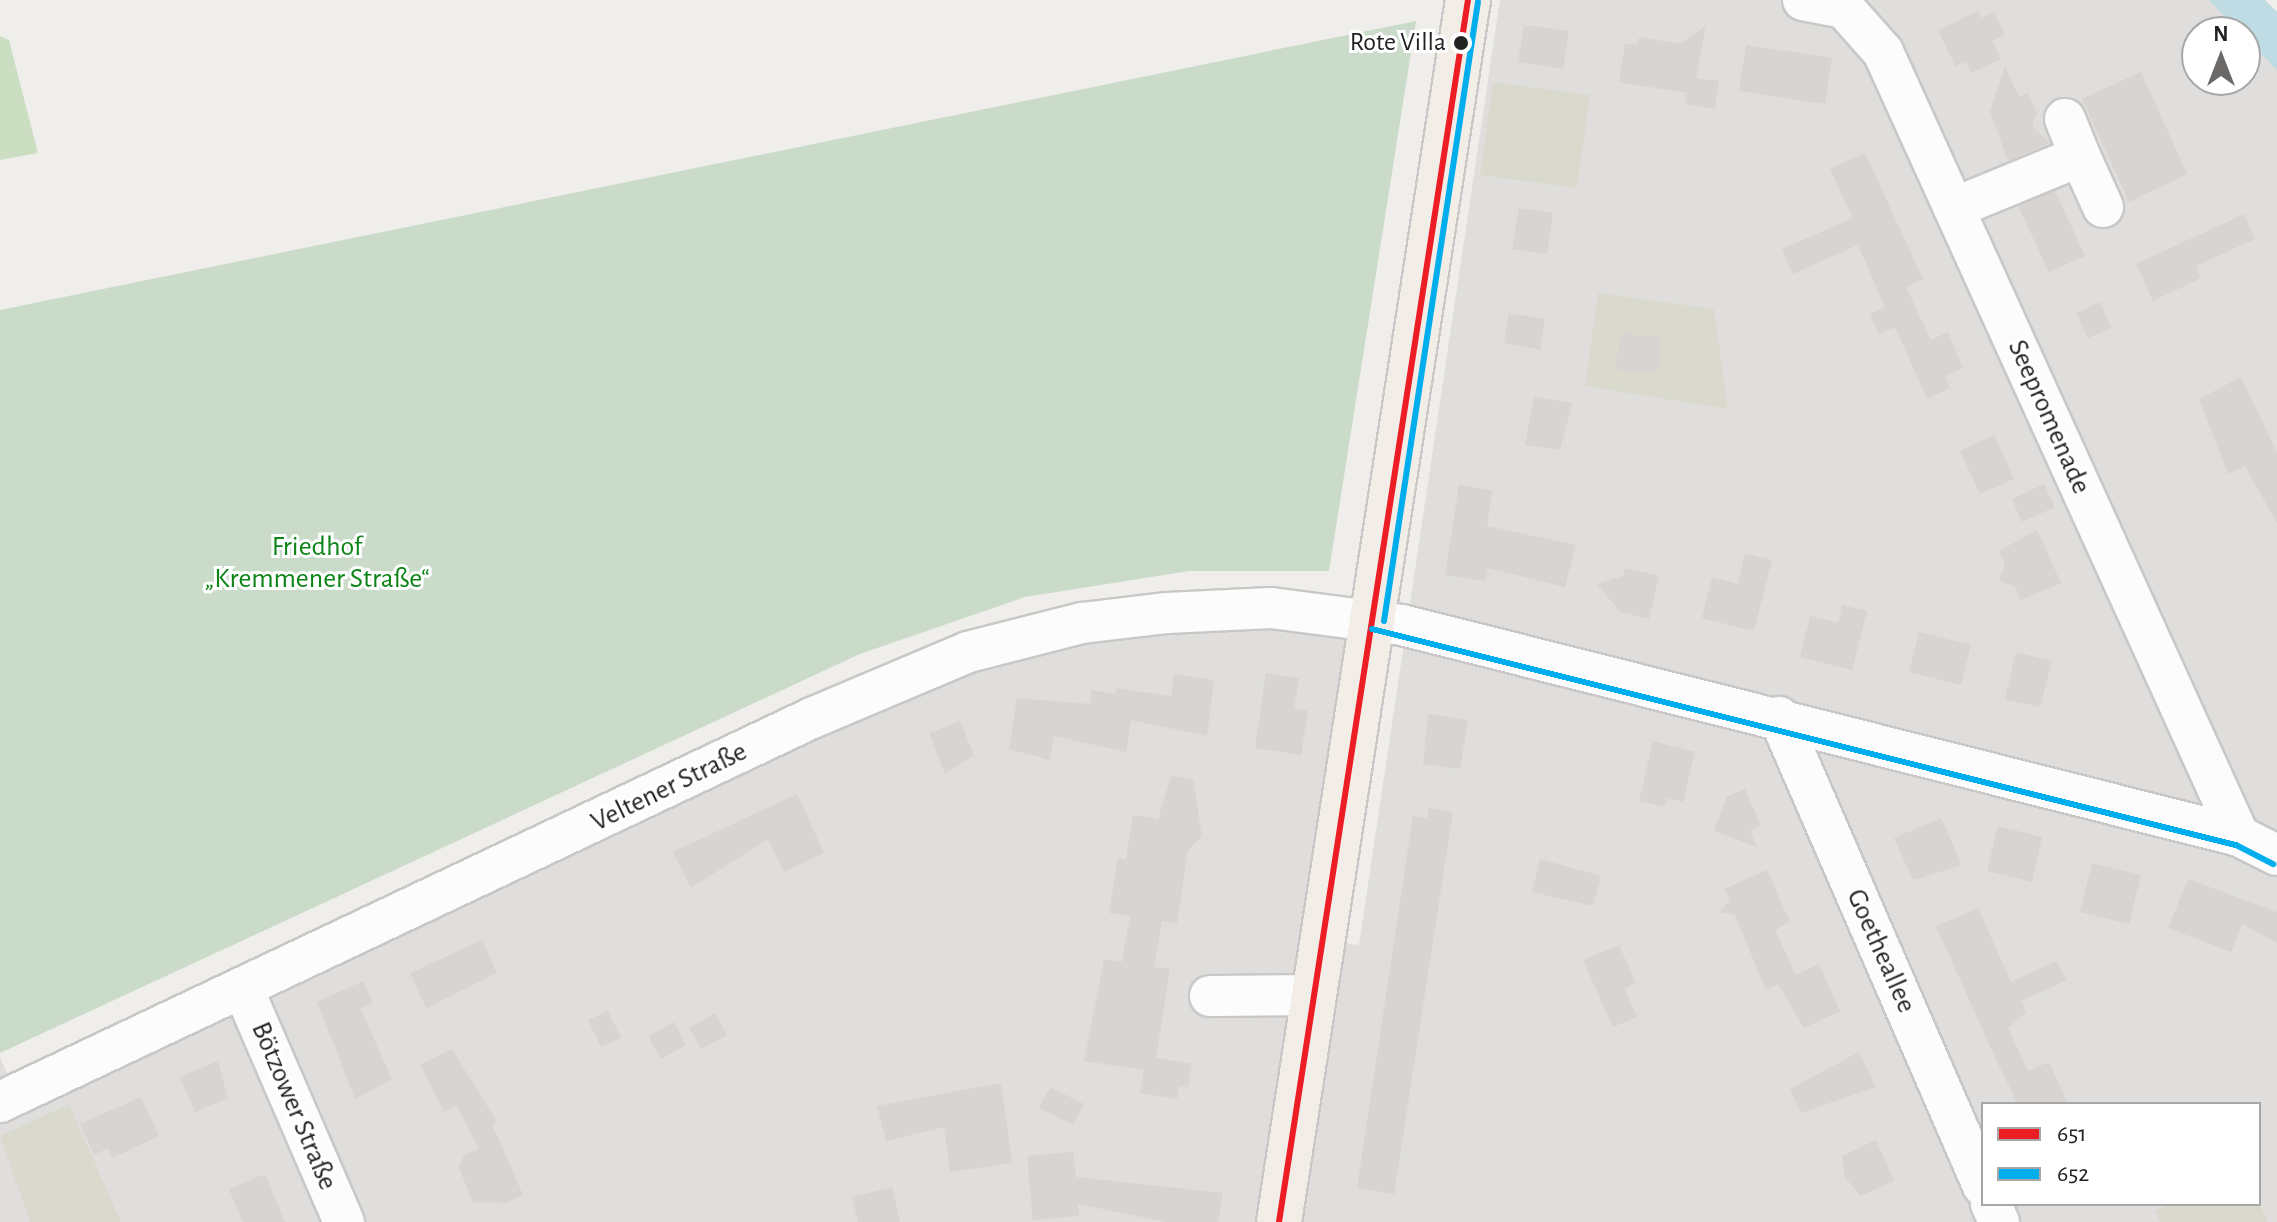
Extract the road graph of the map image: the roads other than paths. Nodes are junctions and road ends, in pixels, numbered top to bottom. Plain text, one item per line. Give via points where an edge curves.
1 (1468, 0) edge
2 (1803, 0) edge
3 (2065, 119) dead end
4 (2080, 156) junction
5 (2103, 207) dead end
6 (1954, 208) junction
7 (1374, 619) junction
8 (1779, 717) junction
9 (2239, 836) junction
10 (2277, 855) edge
11 (244, 991) junction
12 (1313, 995) junction
13 (1210, 996) dead end
14 (0, 1102) edge
15 (1981, 1181) edge
16 (344, 1222) edge
17 (1279, 1222) edge

1 - 7 main road
2 - 6 street, Seepromenade via 1844,8 1868,28
3 - 4 street
4 - 5 street
4 - 6 street
6 - 9 street, Seepromenade
7 - 8 street, Veltener Straße
7 - 11 street, Veltener Straße via 1271,608 1167,613 1082,623 968,652 812,718
7 - 12 main road
8 - 9 street, Veltener Straße
8 - 15 street, Goetheallee
9 - 10 street
11 - 14 street, Veltener Straße
11 - 16 street, Bötzower Straße
12 - 13 street
12 - 17 main road

